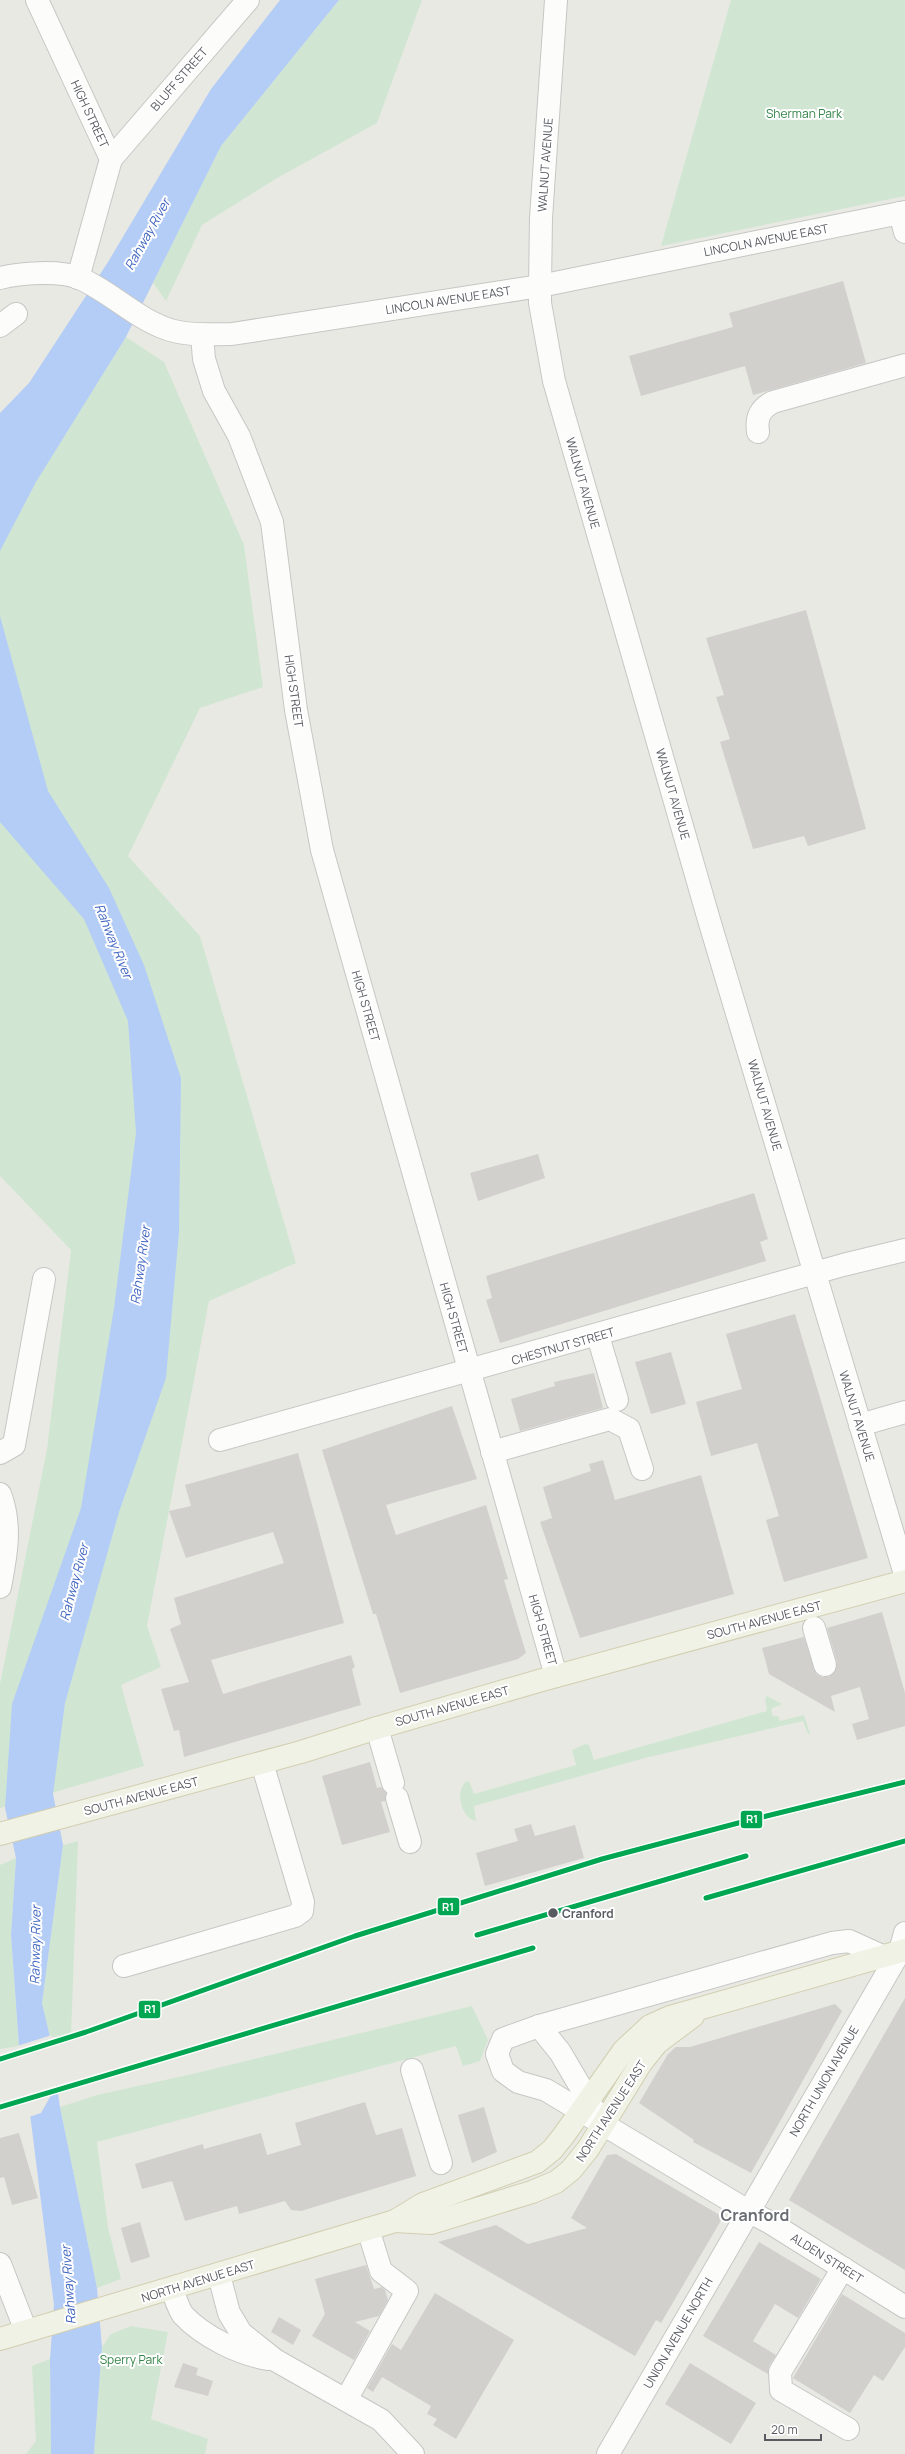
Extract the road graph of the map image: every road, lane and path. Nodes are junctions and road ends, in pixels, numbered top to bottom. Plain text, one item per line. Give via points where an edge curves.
1 (37, 0) edge
2 (248, 0) edge
3 (556, 0) edge
4 (111, 159) junction
5 (903, 219) edge
6 (0, 278) edge
7 (82, 280) junction
8 (540, 286) junction
9 (202, 335) junction
10 (905, 365) edge
11 (758, 432) dead end
12 (905, 1250) edge
13 (815, 1274) junction
14 (44, 1279) dead end
15 (598, 1336) junction
16 (470, 1372) junction
17 (618, 1400) dead end
18 (905, 1412) edge
19 (860, 1424) junction
20 (220, 1440) dead end
21 (492, 1452) junction
22 (0, 1453) edge
23 (642, 1469) dead end
24 (0, 1494) edge
25 (905, 1574) edge
26 (905, 1581) edge
27 (0, 1587) edge
28 (814, 1628) dead end
29 (825, 1665) dead end
30 (556, 1676) junction
31 (377, 1728) junction
32 (262, 1763) junction
33 (0, 1834) edge
34 (410, 1842) dead end
35 (899, 1947) edge
36 (124, 1966) dead end
37 (702, 2009) junction
38 (539, 2026) junction
39 (412, 2070) dead end
40 (585, 2106) junction
41 (604, 2124) junction
42 (441, 2163) dead end
43 (748, 2212) junction
44 (395, 2221) junction
45 (368, 2229) junction
46 (0, 2264) edge
47 (843, 2268) junction
48 (219, 2275) junction
49 (172, 2289) junction
50 (905, 2306) edge
51 (35, 2329) junction
52 (0, 2339) edge
53 (275, 2360) junction
54 (346, 2400) junction
55 (848, 2430) dead end
56 (413, 2454) edge
57 (608, 2454) edge

1 - 4 street, HIGH STREET
2 - 4 street, BLUFF STREET
3 - 8 street, WALNUT AVENUE via 541,218
4 - 7 street, HIGH STREET
5 - 8 street, LINCOLN AVENUE EAST
6 - 7 street, LINCOLN AVENUE EAST via 14,275 62,275
7 - 9 street, LINCOLN AVENUE EAST via 174,332
8 - 9 street, LINCOLN AVENUE EAST via 232,334
8 - 13 street, WALNUT AVENUE via 540,303 554,381 703,898
9 - 16 street, HIGH STREET via 204,359 214,391 239,436 272,522 296,710 322,850
10 - 11 street via 773,402 761,411 757,418
12 - 13 street, CHESTNUT STREET
13 - 15 street, CHESTNUT STREET
13 - 19 street, WALNUT AVENUE
14 - 22 street via 14,1445
15 - 16 street, CHESTNUT STREET
15 - 17 street
16 - 20 street, CHESTNUT STREET
16 - 21 street, HIGH STREET
18 - 19 street
19 - 25 street, WALNUT AVENUE
21 - 23 street via 610,1419 629,1429
21 - 30 street, HIGH STREET
24 - 27 street via 8,1532
26 - 30 main road, SOUTH AVENUE EAST
28 - 29 street
30 - 31 main road, SOUTH AVENUE EAST
31 - 32 main road, SOUTH AVENUE EAST
31 - 34 street
32 - 33 main road, SOUTH AVENUE EAST
32 - 36 street via 303,1902 302,1911 295,1916
35 - 37 main road, NORTH AVENUE EAST
35 - 38 street via 849,1942 832,1943
35 - 43 street, NORTH UNION AVENUE
37 - 40 main road, NORTH AVENUE EAST via 670,2017 650,2026 624,2050
37 - 41 main road, NORTH AVENUE EAST via 657,2043 642,2062
38 - 40 street, ALDEN STREET via 560,2052
38 - 40 street via 502,2039 497,2054 503,2071 518,2082
39 - 42 street
40 - 41 street, ALDEN STREET
40 - 44 main road, NORTH AVENUE EAST via 552,2150 537,2162 423,2204
41 - 43 street, ALDEN STREET
41 - 44 main road, NORTH AVENUE EAST via 571,2170 556,2182 532,2192 431,2223
43 - 47 street, ALDEN STREET via 770,2222
43 - 57 street, UNION AVENUE NORTH
44 - 45 main road, NORTH AVENUE EAST
45 - 48 main road, NORTH AVENUE EAST
45 - 54 street via 381,2271 407,2291
46 - 51 street
47 - 50 street, ALDEN STREET
47 - 55 street via 780,2372 781,2390
48 - 49 main road, NORTH AVENUE EAST
48 - 53 street via 229,2313 241,2333
49 - 51 main road, NORTH AVENUE EAST
49 - 53 street via 183,2314 218,2342 248,2355
51 - 52 main road, NORTH AVENUE EAST
53 - 54 street
54 - 56 street via 381,2420

